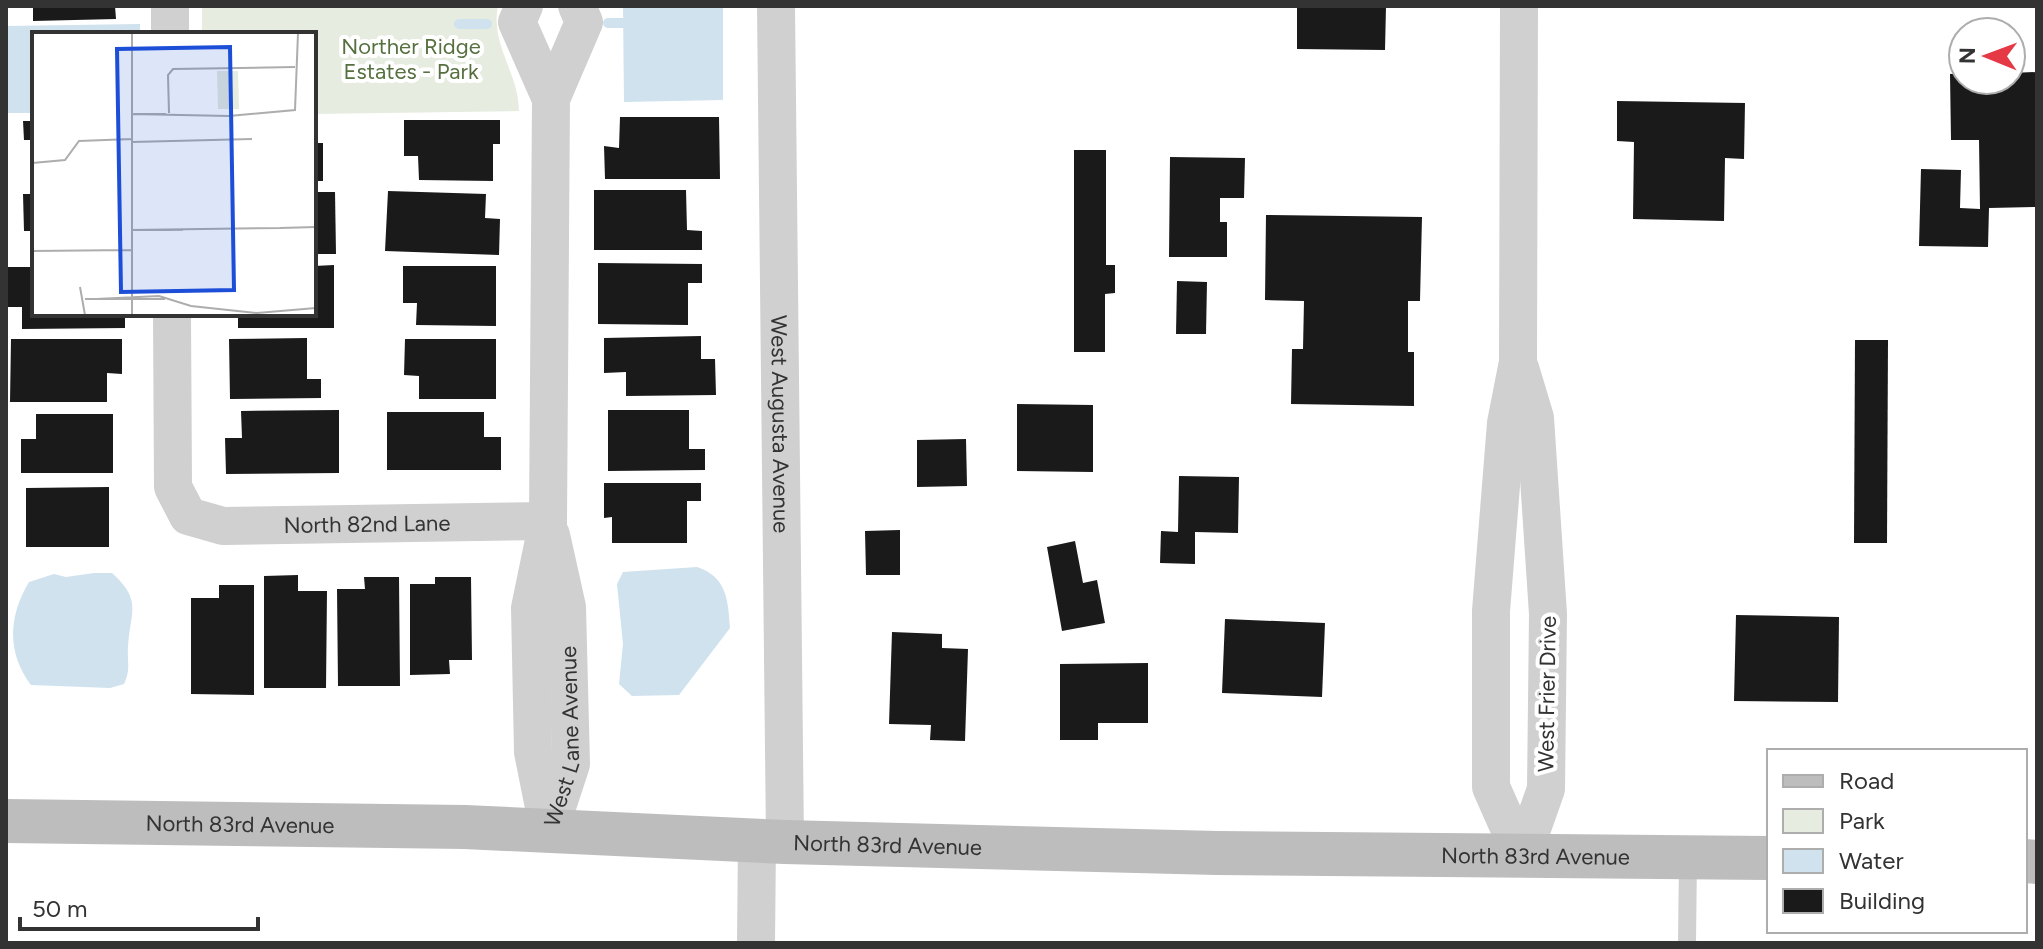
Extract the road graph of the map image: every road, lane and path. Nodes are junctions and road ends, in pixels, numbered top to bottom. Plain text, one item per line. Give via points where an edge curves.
1 (170, 6) edge
2 (524, 6) edge
3 (577, 6) edge
4 (776, 6) edge
5 (1519, 6) edge
6 (170, 32) edge
7 (551, 99) junction
8 (172, 316) edge
9 (1518, 362) junction
10 (548, 521) junction
11 (568, 640) junction
12 (531, 641) junction
13 (1491, 675) junction
14 (1548, 675) junction
15 (6, 821) edge
16 (549, 832) junction
17 (771, 841) junction
18 (1522, 857) junction
19 (1688, 857) junction
20 (1767, 858) edge
21 (756, 943) edge
22 (1687, 943) edge

1 - 6 street
2 - 7 street, West Lane Avenue via 517,22
3 - 7 street, West Lane Avenue via 584,22
4 - 17 street, West Augusta Avenue
5 - 9 street, West Frier Drive
7 - 10 street, West Lane Avenue
8 - 10 street, North 82nd Lane via 173,487 188,516 223,526
9 - 13 street, West Frier Drive via 1506,423
9 - 14 street, West Frier Drive via 1535,418
10 - 11 street, West Lane Avenue via 567,607
10 - 12 street, West Lane Avenue via 530,608
11 - 12 street
11 - 16 street, West Lane Avenue via 571,764
12 - 16 street, West Lane Avenue via 533,752
13 - 14 street
13 - 18 street, West Frier Drive via 1491,787
14 - 18 street, West Frier Drive via 1546,789
15 - 16 main road, North 83rd Avenue
16 - 17 main road, North 83rd Avenue
17 - 18 main road, North 83rd Avenue
17 - 21 street, West Augusta Avenue
18 - 19 main road, North 83rd Avenue
19 - 20 main road, North 83rd Avenue
19 - 22 lane

